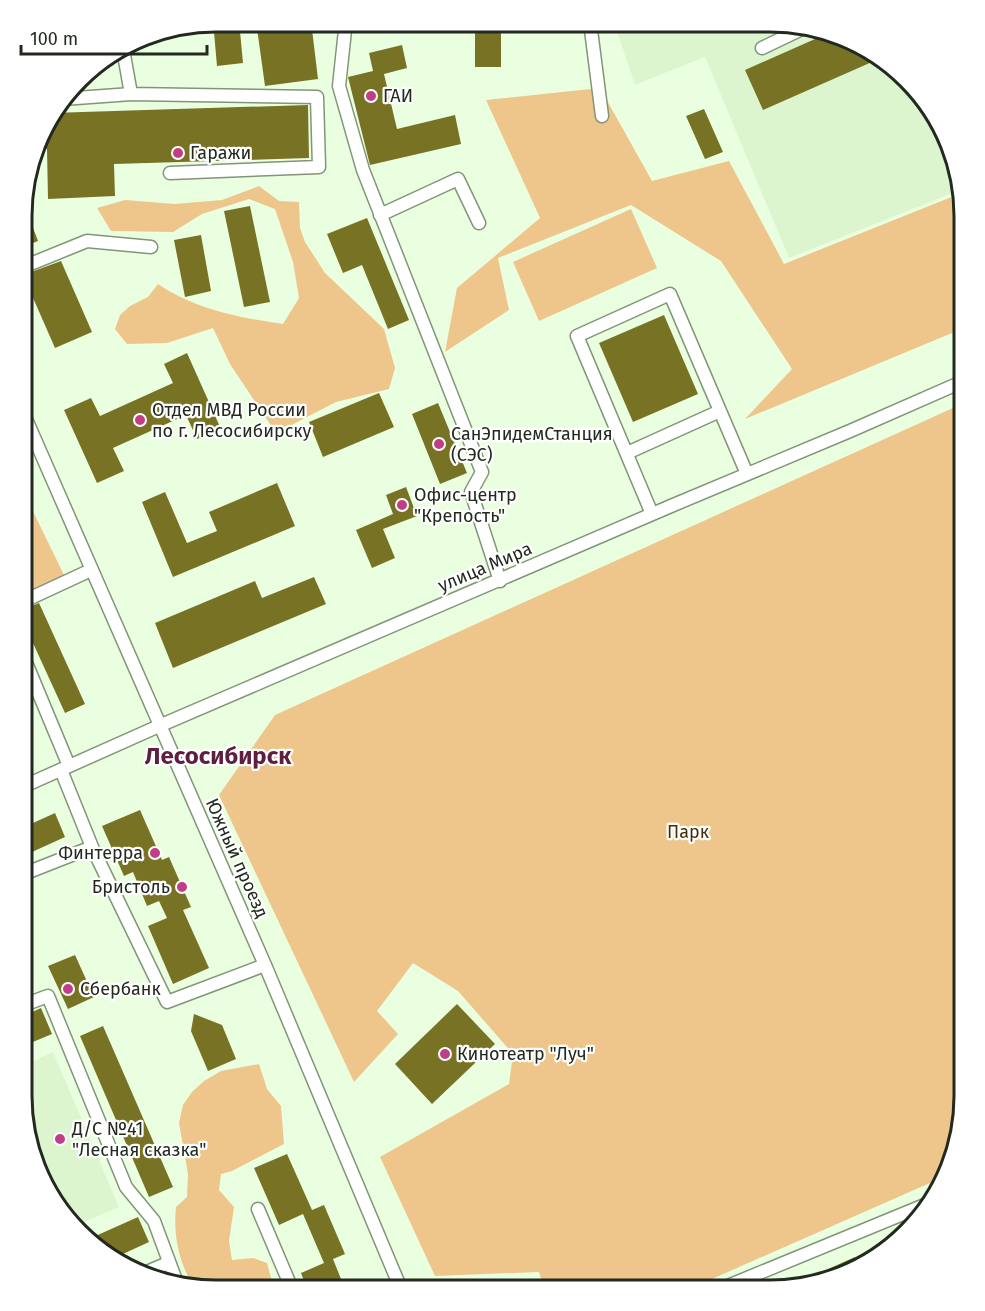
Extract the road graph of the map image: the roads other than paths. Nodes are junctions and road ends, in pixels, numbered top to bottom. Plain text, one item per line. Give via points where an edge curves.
1 (345, 31) edge
2 (591, 31) edge
3 (793, 33) edge
4 (762, 48) dead end
5 (124, 56) edge
6 (131, 94) junction
7 (74, 98) edge
8 (602, 116) dead end
9 (170, 173) dead end
10 (380, 215) junction
11 (479, 223) dead end
12 (151, 247) dead end
13 (32, 263) edge
14 (954, 385) edge
15 (720, 411) junction
16 (32, 433) edge
17 (627, 453) junction
18 (747, 474) junction
19 (652, 514) junction
20 (91, 570) junction
21 (500, 581) junction
22 (32, 598) edge
23 (32, 680) edge
24 (159, 726) junction
25 (65, 768) junction
26 (32, 783) edge
27 (92, 847) junction
28 (32, 870) edge
29 (264, 965) junction
30 (32, 1002) edge
31 (258, 1209) dead end
32 (913, 1210) edge
33 (168, 1263) junction
34 (154, 1269) edge
35 (173, 1274) edge
36 (288, 1280) edge
37 (397, 1280) edge
38 (742, 1280) edge

1 - 10 street via 339,86
2 - 8 street
3 - 4 street
5 - 6 street
6 - 7 street
6 - 9 street via 317,97 319,167
10 - 11 street via 458,179
10 - 21 street via 482,472 471,492
12 - 13 street via 87,241
14 - 18 street, улица Мира
15 - 17 street
15 - 17 street via 670,294 577,336
15 - 18 street
16 - 20 street, Южный проезд
17 - 19 street
18 - 19 street, улица Мира
19 - 21 street, улица Мира
20 - 22 street
20 - 24 street, Южный проезд
21 - 24 street, улица Мира
23 - 25 street
24 - 25 street, улица Мира
24 - 29 street, Южный проезд
25 - 26 street, улица Мира
25 - 27 street
27 - 28 street
27 - 29 street via 167,1002
29 - 37 street, Южный проезд
30 - 33 street via 48,996 126,1187 154,1221
31 - 36 street
32 - 38 street
33 - 34 street
33 - 35 street

